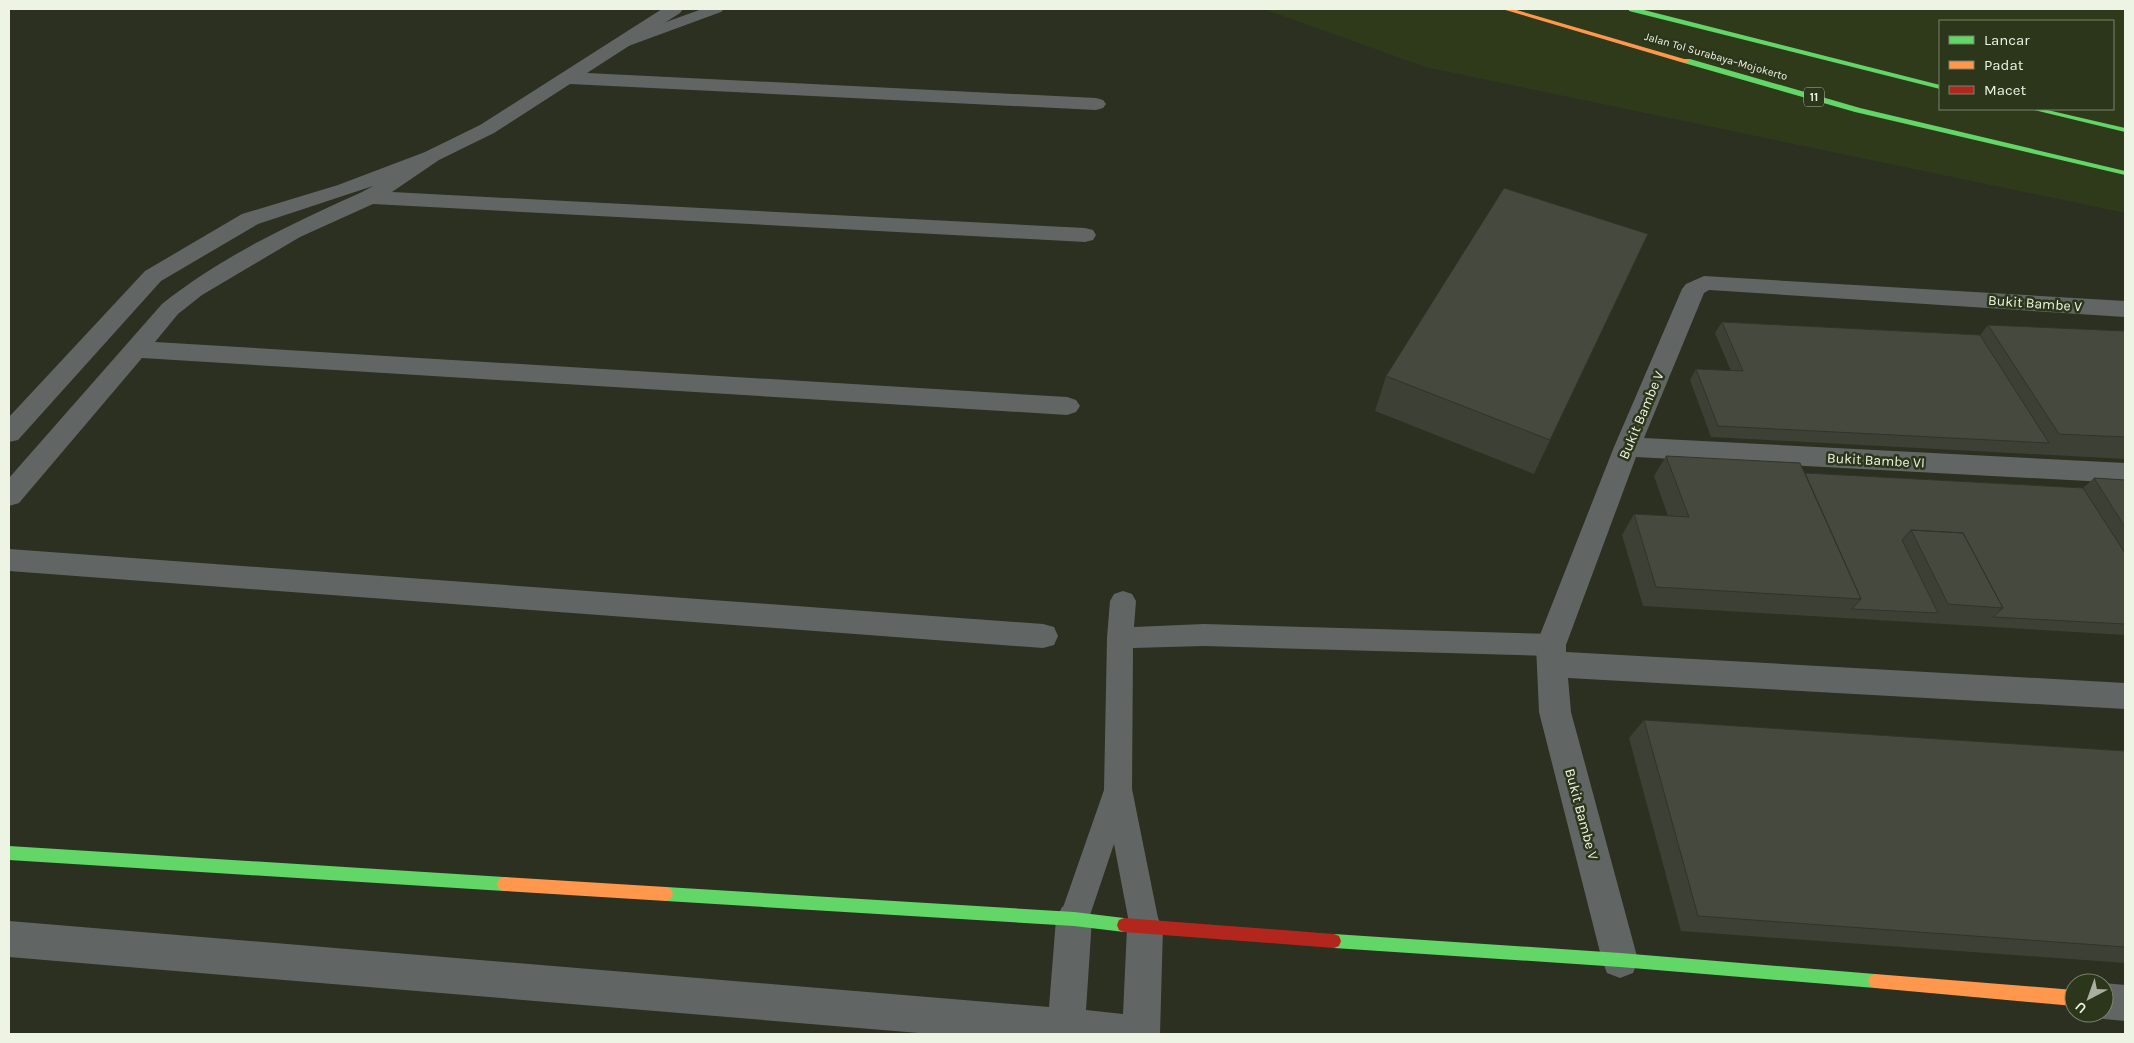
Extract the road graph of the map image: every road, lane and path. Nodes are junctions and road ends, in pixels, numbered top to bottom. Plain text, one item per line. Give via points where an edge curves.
1 (674, 9) edge
2 (716, 9) edge
3 (1506, 9) edge
4 (1632, 9) edge
5 (617, 45) junction
6 (567, 78) junction
7 (1939, 87) edge
8 (1096, 104) dead end
9 (2038, 110) edge
10 (2125, 130) edge
11 (432, 156) junction
12 (2125, 173) edge
13 (345, 189) junction
14 (370, 197) junction
15 (250, 219) junction
16 (292, 232) junction
17 (1085, 235) dead end
18 (153, 276) junction
19 (194, 290) junction
20 (2125, 309) edge
21 (134, 349) junction
22 (1067, 406) dead end
23 (9, 433) edge
24 (1627, 447) junction
25 (2125, 473) edge
26 (9, 496) edge
27 (9, 560) edge
28 (1124, 601) dead end
29 (1044, 636) dead end
30 (1120, 638) junction
31 (1552, 654) junction
32 (2125, 696) edge
33 (1118, 789) junction
34 (9, 853) edge
35 (1074, 919) junction
36 (1145, 928) junction
37 (9, 940) edge
38 (1620, 960) junction
39 (2064, 997) edge
40 (1066, 1030) edge
41 (1139, 1034) edge

1 - 5 street
2 - 5 lane
3 - 12 main road, Jalan Tol Surabaya–Mojokerto / 11 via 1858,110
4 - 7 main road, Jalan Tol Surabaya–Mojokerto
5 - 6 street
6 - 8 street
6 - 11 street via 487,129
9 - 10 main road
11 - 13 street
11 - 14 street
13 - 14 lane
13 - 15 street
14 - 16 street
14 - 17 street
15 - 16 street
15 - 18 street
16 - 19 street
18 - 19 street
18 - 23 street
19 - 21 street via 170,309
20 - 24 street, Bukit Bambe V via 1704,283 1694,289
21 - 22 street
21 - 26 street
24 - 25 street, Bukit Bambe VI
24 - 31 street, Bukit Bambe V
27 - 29 street
28 - 30 lane
30 - 31 lane via 1204,635
30 - 33 lane
31 - 32 street
31 - 38 street, Bukit Bambe V via 1555,712
33 - 35 lane
33 - 36 lane
34 - 35 main road
35 - 36 main road
35 - 40 street
36 - 38 main road
36 - 41 street
37 - 40 street
38 - 39 main road
40 - 41 street

